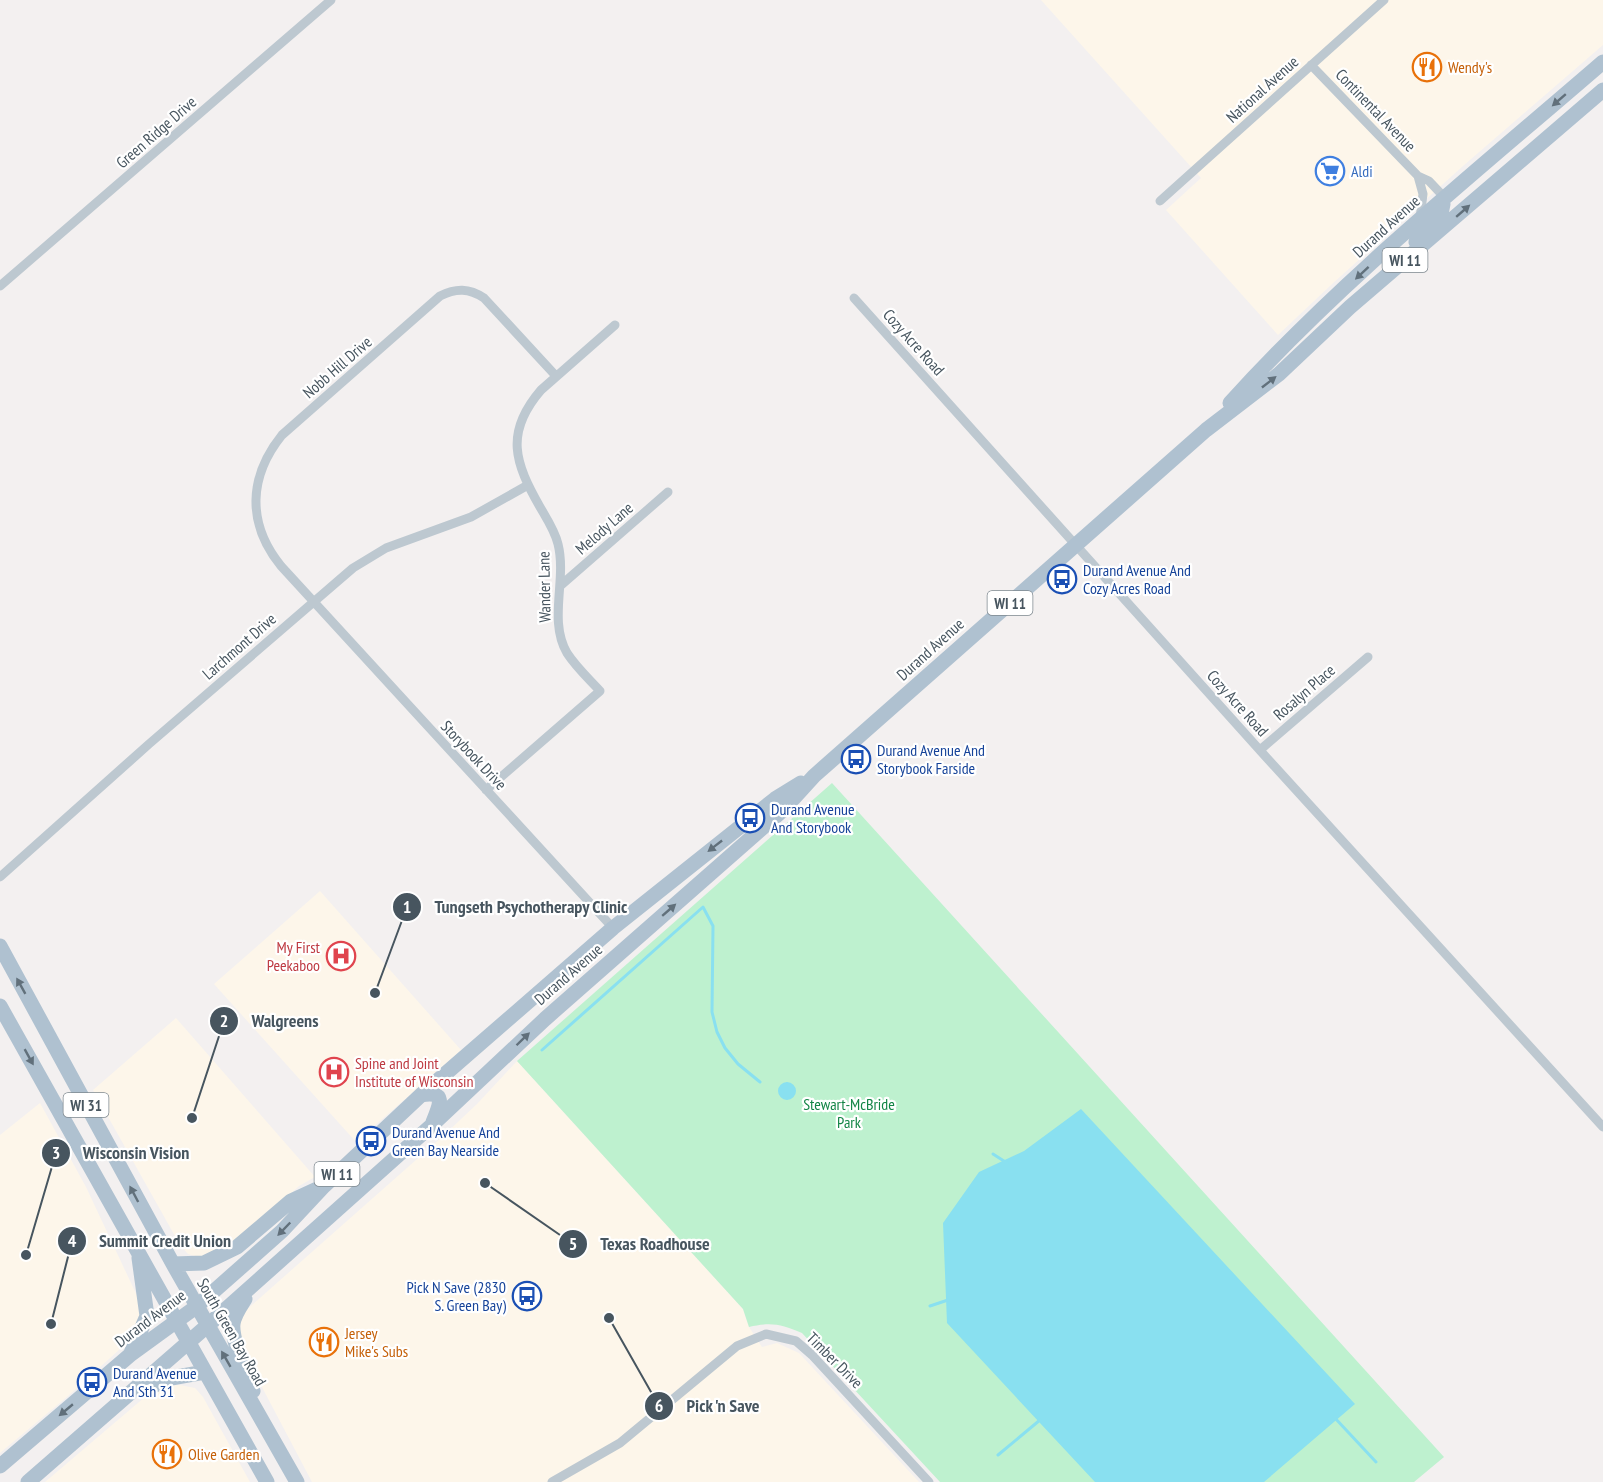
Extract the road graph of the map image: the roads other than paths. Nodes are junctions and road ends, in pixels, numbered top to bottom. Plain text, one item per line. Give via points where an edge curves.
1 (331, 0) edge
2 (1383, 0) edge
3 (1603, 62) edge
4 (1311, 65) junction
5 (1603, 90) edge
6 (1418, 176) junction
7 (1445, 198) junction
8 (1160, 201) dead end
9 (1420, 219) junction
10 (1409, 256) junction
11 (0, 286) edge
12 (854, 298) dead end
13 (615, 325) dead end
14 (556, 376) junction
15 (1206, 430) junction
16 (528, 485) junction
17 (668, 492) dead end
18 (1076, 545) junction
19 (560, 586) junction
20 (314, 601) junction
21 (1368, 657) dead end
22 (1260, 750) junction
23 (814, 776) junction
24 (486, 790) junction
25 (0, 877) edge
26 (613, 928) junction
27 (0, 946) edge
28 (0, 1006) edge
29 (479, 1044) junction
30 (480, 1079) junction
31 (421, 1095) junction
32 (432, 1125) junction
33 (1603, 1127) edge
34 (324, 1186) junction
35 (137, 1249) junction
36 (172, 1264) junction
37 (251, 1287) junction
38 (196, 1307) junction
39 (178, 1322) junction
40 (207, 1326) junction
41 (189, 1342) junction
42 (130, 1355) junction
43 (205, 1372) junction
44 (122, 1400) junction
45 (265, 1425) junction
46 (0, 1466) edge
47 (266, 1480) edge
48 (28, 1482) edge
49 (297, 1482) edge
50 (552, 1482) edge
51 (929, 1482) edge

1 - 11 street, Green Ridge Drive
2 - 4 street, National Avenue
3 -> 7 main road, Durand Avenue / WI 11
4 - 6 street, Continental Avenue
4 - 8 street, National Avenue
10 -> 5 main road, Durand Avenue / WI 11
6 - 7 street, Continental Avenue via 1429,181
6 - 9 street, Continental Avenue via 1423,194
7 - 9 main road, Durand Avenue / WI 11
7 - 10 main road via 1441,214 1420,235
9 -> 15 main road, Durand Avenue / WI 11 via 1268,362
15 -> 10 main road, Durand Avenue / WI 11 via 1280,374
12 - 18 street, Cozy Acre Road
13 - 14 street, Wander Lane
14 - 16 street, Wander Lane via 532,400 520,425 517,452
14 - 20 street, Nobb Hill Drive via 484,298 469,290 451,291 440,296 282,435 258,478 256,511 262,535 274,557
15 - 18 main road, Durand Avenue / WI 11
16 - 19 street, Wander Lane via 557,542
16 - 20 street, Larchmont Drive via 471,517 404,540 369,557
17 - 19 street, Melody Lane
18 - 22 street, Cozy Acre Road
18 - 23 main road, Durand Avenue / WI 11
19 - 24 street, Wander Lane via 558,620 563,643 600,691
20 - 24 street, Storybook Drive
20 - 25 street, Larchmont Drive
21 - 22 street, Rosalyn Place
22 - 33 street, Cozy Acre Road
23 -> 26 main road, Durand Avenue / WI 11 via 776,799
30 -> 23 main road, Durand Avenue / WI 11 via 784,809
24 - 26 street, Storybook Drive
26 - 29 main road, Durand Avenue / WI 11
36 -> 27 main road, South Green Bay Road / WI 31
28 -> 35 main road, WI 31
29 - 30 main road
29 - 31 main road, Durand Avenue / WI 11
30 - 32 main road, Durand Avenue / WI 11
31 - 32 main road via 432,1093 439,1099
31 - 34 main road, Durand Avenue / WI 11
32 - 37 main road, Durand Avenue / WI 11
34 - 36 main road via 291,1201 237,1247 204,1263
34 -> 38 main road, Durand Avenue / WI 11 via 282,1232
35 - 39 main road, WI 31
35 - 42 main road via 147,1316
36 - 38 main road, South Green Bay Road / WI 31
37 - 40 main road, Durand Avenue / WI 11
37 - 45 main road via 232,1326
38 - 39 main road, Durand Avenue / WI 11
38 - 40 main road, South Green Bay Road / WI 31
39 - 41 main road, WI 31
39 - 42 main road, Durand Avenue / WI 11
40 - 41 main road, Durand Avenue / WI 11
45 -> 40 main road, South Green Bay Road / WI 31
41 - 43 main road, WI 31
41 - 44 main road, Durand Avenue / WI 11
42 -> 46 main road, Durand Avenue / WI 11
43 - 44 main road via 171,1378
43 - 47 main road, WI 31
44 - 48 main road, Durand Avenue / WI 11
45 - 49 main road, South Green Bay Road / WI 31
50 - 51 street, Timber Drive via 620,1443 737,1346 766,1334 796,1341 812,1355

